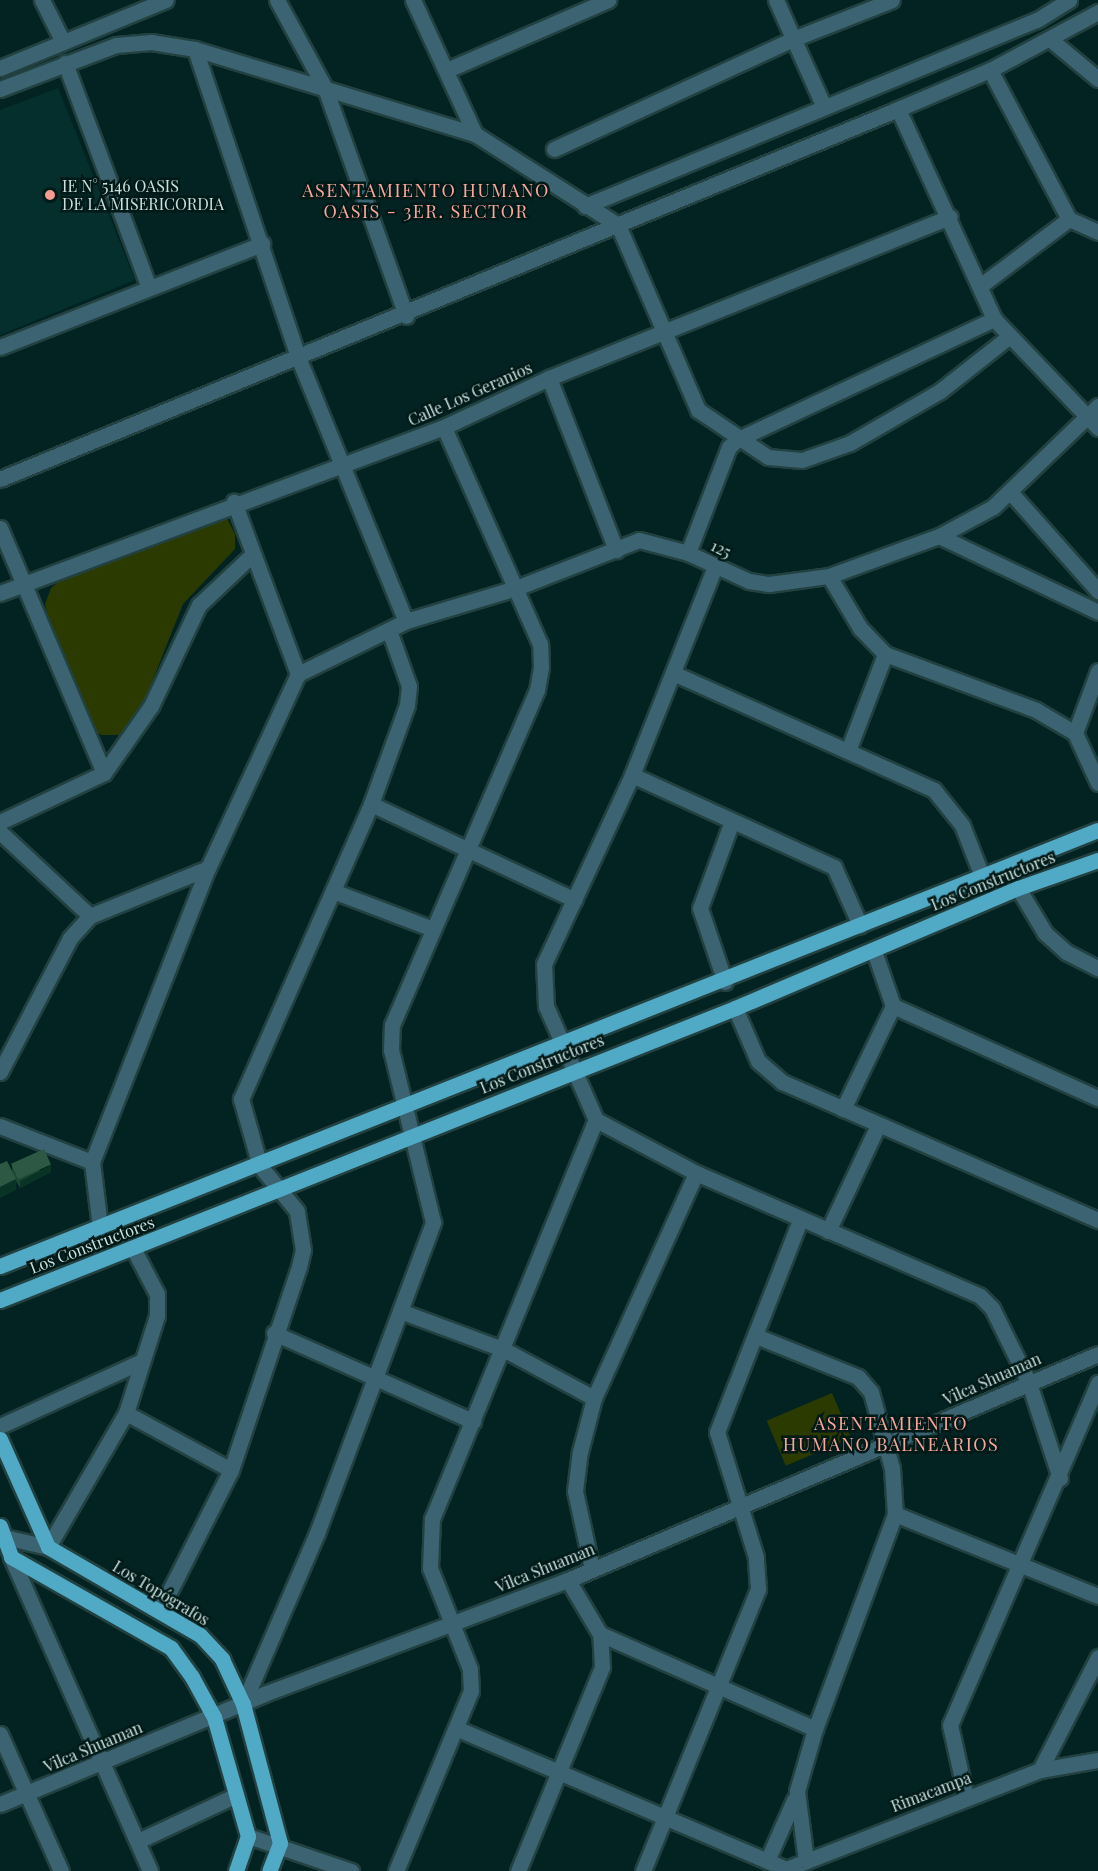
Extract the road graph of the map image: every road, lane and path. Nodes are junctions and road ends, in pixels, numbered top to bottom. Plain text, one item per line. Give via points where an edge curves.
1 (42, 0) edge
2 (166, 0) edge
3 (277, 0) edge
4 (413, 0) edge
5 (608, 0) edge
6 (776, 0) edge
7 (892, 0) edge
8 (1069, 0) edge
9 (1098, 12) edge
10 (793, 39) junction
11 (1051, 40) junction
12 (63, 42) junction
13 (195, 49) junction
14 (65, 63) junction
15 (0, 68) edge
16 (447, 70) junction
17 (990, 70) junction
18 (1098, 79) edge
19 (325, 88) junction
20 (0, 89) edge
21 (824, 107) junction
22 (898, 109) junction
23 (475, 134) junction
24 (554, 149) dead end
25 (585, 206) junction
26 (950, 217) junction
27 (1069, 219) junction
28 (1095, 224) edge
29 (618, 225) junction
30 (261, 244) junction
31 (148, 285) junction
32 (980, 286) junction
33 (405, 316) junction
34 (994, 319) junction
35 (662, 335) junction
36 (1006, 338) junction
37 (0, 347) edge
38 (298, 357) junction
39 (549, 378) junction
40 (1098, 406) edge
41 (1092, 423) edge
42 (444, 427) junction
43 (738, 439) junction
44 (343, 466) junction
45 (0, 479) edge
46 (1012, 494) junction
47 (234, 502) junction
48 (0, 528) edge
49 (939, 536) junction
50 (616, 550) junction
51 (688, 553) junction
52 (253, 554) junction
53 (715, 566) junction
54 (829, 576) junction
55 (22, 585) junction
56 (516, 588) junction
57 (1098, 591) edge
58 (0, 593) edge
59 (1098, 612) edge
60 (406, 621) junction
61 (389, 630) junction
62 (885, 654) junction
63 (1098, 671) edge
64 (673, 673) junction
65 (298, 674) junction
66 (1075, 733) junction
67 (849, 748) junction
68 (104, 773) junction
69 (632, 775) junction
70 (1098, 783) edge
71 (371, 804) junction
72 (732, 821) junction
73 (0, 822) edge
74 (1098, 830) edge
75 (0, 832) edge
76 (467, 850) junction
77 (1098, 860) edge
78 (208, 868) junction
79 (982, 876) junction
80 (1018, 888) junction
81 (333, 891) junction
82 (575, 900) junction
83 (90, 916) junction
84 (860, 925) junction
85 (433, 929) junction
86 (874, 951) junction
87 (1098, 968) edge
88 (725, 982) junction
89 (893, 1006) junction
90 (735, 1008) junction
91 (561, 1043) junction
92 (575, 1070) junction
93 (0, 1072) edge
94 (1098, 1098) edge
95 (407, 1102) junction
96 (843, 1109) junction
97 (596, 1120) junction
98 (878, 1125) junction
99 (0, 1126) edge
100 (410, 1136) junction
101 (92, 1162) junction
102 (260, 1166) junction
103 (696, 1173) junction
104 (280, 1184) junction
105 (800, 1220) junction
106 (1098, 1220) edge
107 (100, 1227) junction
108 (828, 1231) junction
109 (134, 1250) junction
110 (0, 1266) edge
111 (0, 1300) edge
112 (400, 1311) junction
113 (274, 1333) junction
114 (756, 1336) junction
115 (503, 1349) junction
116 (1098, 1354) edge
117 (142, 1361) junction
118 (371, 1379) junction
119 (1029, 1383) junction
120 (1098, 1383) edge
121 (594, 1398) junction
122 (126, 1413) junction
123 (473, 1421) junction
124 (0, 1426) edge
125 (0, 1439) edge
126 (886, 1444) junction
127 (231, 1470) junction
128 (1059, 1478) junction
129 (736, 1506) junction
130 (895, 1514) junction
131 (1, 1533) edge
132 (48, 1547) junction
133 (11, 1557) junction
134 (1023, 1565) junction
135 (592, 1569) junction
136 (568, 1580) junction
137 (1098, 1596) edge
138 (160, 1610) junction
139 (452, 1624) junction
140 (600, 1634) junction
141 (1098, 1657) edge
142 (717, 1686) junction
143 (243, 1704) junction
144 (214, 1717) junction
145 (459, 1729) junction
146 (815, 1729) junction
147 (0, 1734) edge
148 (1098, 1760) edge
149 (102, 1763) junction
150 (1040, 1770) junction
151 (560, 1773) junction
152 (797, 1791) junction
153 (30, 1793) junction
154 (236, 1795) junction
155 (966, 1797) junction
156 (0, 1804) edge
157 (666, 1821) junction
158 (248, 1836) junction
159 (138, 1841) junction
160 (280, 1843) junction
161 (767, 1861) junction
162 (806, 1861) junction
163 (783, 1869) edge
164 (61, 1871) edge
165 (150, 1871) edge
166 (236, 1871) edge
167 (269, 1871) edge
168 (351, 1871) edge
169 (396, 1871) edge
170 (518, 1871) edge
171 (642, 1871) edge

1 - 12 street
2 - 12 street
3 - 19 street
4 - 16 street
5 - 16 street
6 - 10 street
7 - 10 street
8 - 21 street via 1037,20
9 - 11 street
10 - 21 street
10 - 24 street
11 - 17 street
11 - 18 street
12 - 15 street
13 - 14 street via 151,42 116,45
13 - 19 street
13 - 30 street
14 - 20 street
14 - 31 street
16 - 23 street
17 - 22 street
17 - 27 street
19 - 23 street
19 - 33 street
21 - 25 street
22 - 26 street
22 - 29 street
23 - 25 street
25 - 29 street
26 - 32 street
26 - 35 street, Calle Los Geranios
27 - 28 street
27 - 32 street
29 - 33 street
29 - 35 street
30 - 31 street
30 - 38 street
31 - 37 street
32 - 34 street
33 - 38 street
34 - 36 street
34 - 43 street
35 - 39 street, Calle Los Geranios
35 - 43 street via 698,410
36 - 41 street
36 - 43 street via 940,391 850,442 802,460 768,457
38 - 44 street
38 - 45 street
39 - 42 street, Calle Los Geranios
39 - 50 street
40 - 41 street, 125
41 - 46 street, 125
42 - 44 street, Calle Los Geranios
42 - 56 street
43 - 51 street via 729,447
44 - 47 street, Calle Los Geranios
44 - 60 street
46 - 49 street, 125
46 - 57 street
47 - 52 street
47 - 55 street, Calle Los Geranios
48 - 55 street
49 - 54 street, 125
49 - 59 street
50 - 51 street, 125 via 639,540
50 - 56 street, 125
51 - 53 street, 125
52 - 65 street
52 - 68 street via 199,605 151,706
53 - 54 street, 125 via 770,584
53 - 64 street
54 - 62 street via 860,628
55 - 58 street, Calle Los Geranios
55 - 68 street
56 - 60 street, 125
56 - 76 street via 540,644 537,690
60 - 61 street, 125
61 - 65 street, 125
61 - 71 street via 409,686 407,705
62 - 66 street via 1036,710
62 - 67 street
63 - 66 street
64 - 67 street
64 - 69 street
65 - 78 street
66 - 70 street
67 - 79 street via 921,781 946,800
68 - 73 street
69 - 72 street
69 - 82 street
71 - 76 street
71 - 81 street
72 - 84 street via 834,867
72 - 88 street via 700,908
74 - 79 main road, Los Constructores
75 - 83 street
76 - 82 street
76 - 85 street
77 - 80 main road, Los Constructores
78 - 83 street
78 - 101 street
79 - 84 main road, Los Constructores
80 - 86 main road, Los Constructores
80 - 87 street via 1045,933 1066,952
81 - 85 street
81 - 102 street via 241,1100
82 - 91 street via 549,948 541,979
83 - 93 street via 70,938
84 - 88 main road, Los Constructores
85 - 95 street via 391,1032 394,1062
86 - 89 street
86 - 90 main road, Los Constructores
88 - 91 main road, Los Constructores
89 - 94 street
89 - 96 street
90 - 92 main road, Los Constructores
90 - 96 street via 768,1073
91 - 92 street
91 - 95 main road, Los Constructores
92 - 97 street
92 - 100 main road, Los Constructores
95 - 100 street
95 - 102 main road, Los Constructores
96 - 98 street
97 - 103 street
97 - 115 street
98 - 106 street
98 - 108 street
99 - 101 street
100 - 104 main road, Los Constructores
100 - 112 street via 433,1222
101 - 107 street
102 - 104 street
102 - 107 main road, Los Constructores
103 - 105 street
103 - 121 street
104 - 109 main road, Los Constructores
104 - 113 street via 297,1211 303,1250
105 - 108 street
105 - 114 street
107 - 110 main road, Los Constructores
108 - 119 street via 980,1296 992,1308
109 - 111 main road, Los Constructores
109 - 117 street via 157,1294 157,1316
112 - 115 street
112 - 118 street
113 - 118 street
113 - 127 street
114 - 126 street via 858,1377 871,1392
114 - 129 street via 717,1432
115 - 121 street
115 - 123 street
116 - 119 street, Vilca Shuaman
117 - 122 street
117 - 124 street
118 - 123 street
118 - 143 street via 317,1533
119 - 126 street, Vilca Shuaman
119 - 128 street
120 - 128 street
121 - 135 street via 575,1491
122 - 127 street
122 - 132 street
123 - 139 street via 429,1533 430,1568
125 - 132 main road
126 - 129 street, Vilca Shuaman
126 - 130 street
127 - 138 street
128 - 134 street
129 - 135 street, Vilca Shuaman
129 - 142 street via 756,1557 758,1589
130 - 134 street
130 - 146 street
131 - 132 street
131 - 133 main road
132 - 138 main road, Los Topógrafos
133 - 144 main road via 171,1648
133 - 149 street
134 - 137 street
134 - 155 street via 950,1725
135 - 136 street, Vilca Shuaman
136 - 139 street, Vilca Shuaman
136 - 140 street
138 - 143 main road, Los Topógrafos via 200,1635 214,1651
139 - 143 street, Vilca Shuaman
139 - 145 street via 470,1670 471,1691
140 - 142 street
140 - 151 street via 602,1668 596,1690
141 - 150 street
142 - 146 street
142 - 157 street
143 - 144 street, Vilca Shuaman
143 - 160 main road, Los Topógrafos
144 - 149 street, Vilca Shuaman
144 - 154 main road
145 - 151 street
145 - 169 street
146 - 152 street
147 - 153 street
148 - 150 street, Rimacampa
149 - 153 street, Vilca Shuaman
149 - 159 street
150 - 155 street, Rimacampa
151 - 157 street
151 - 170 street
152 - 161 street
152 - 162 street
153 - 156 street, Vilca Shuaman
153 - 164 street
154 - 158 main road
154 - 159 street
155 - 162 street, Rimacampa
157 - 161 street
157 - 171 street
158 - 160 street
158 - 166 main road
159 - 165 street
160 - 167 main road
160 - 168 street
161 - 163 street
162 - 163 street, Rimacampa

